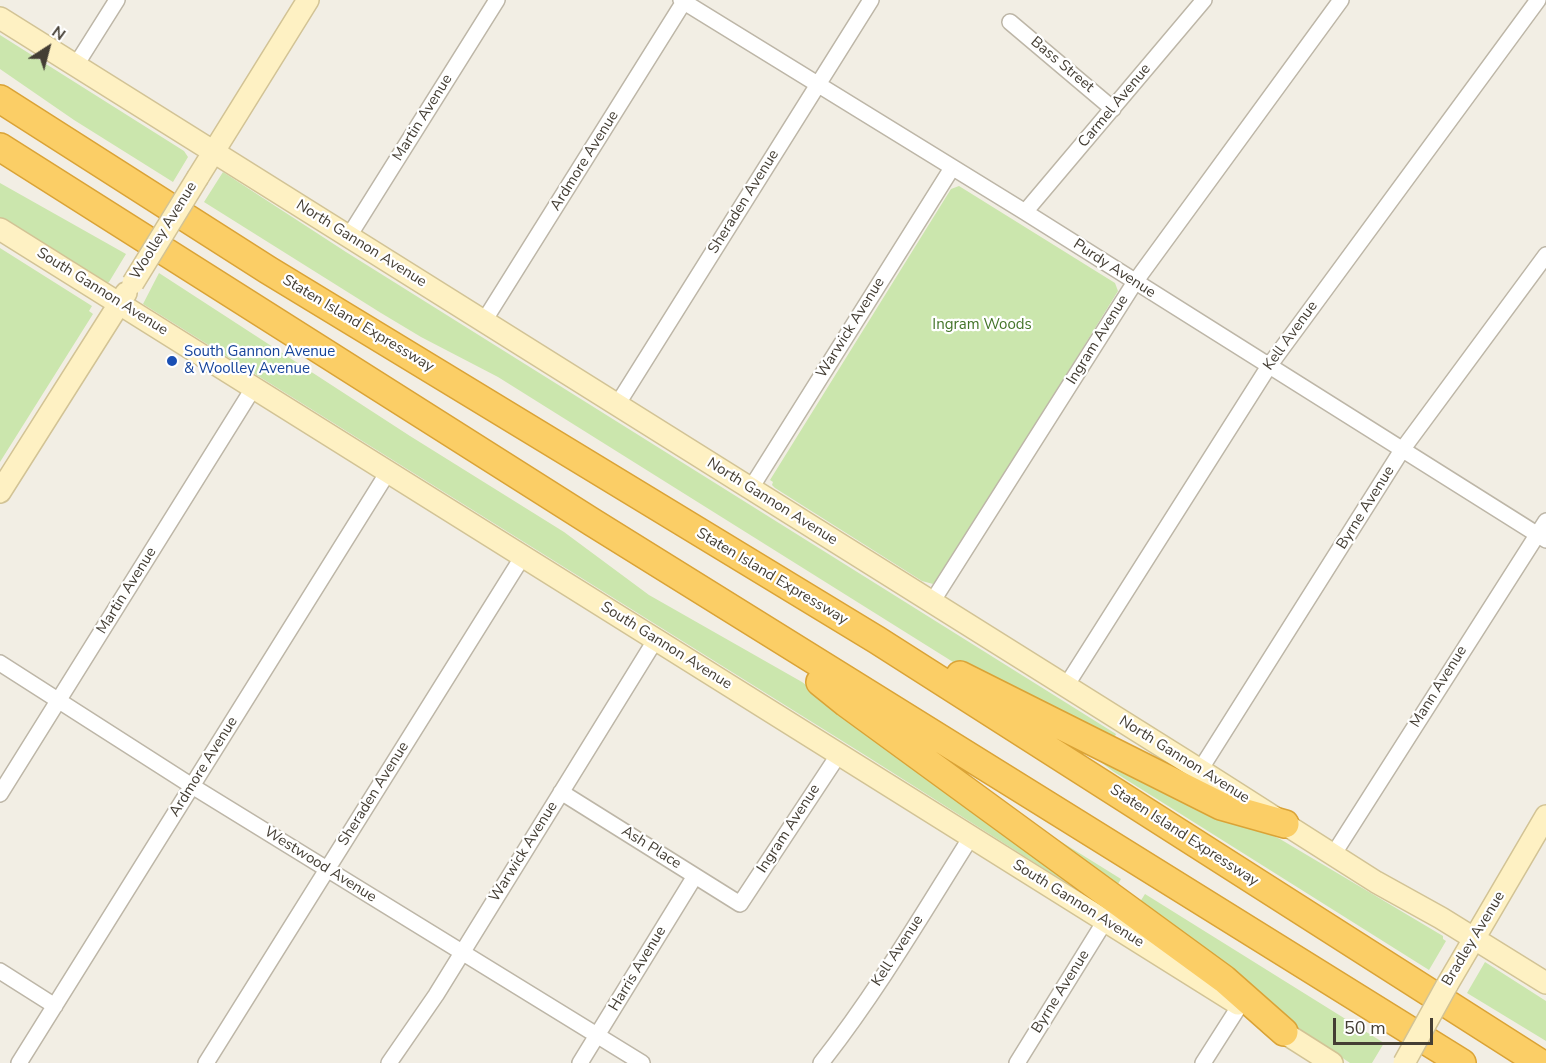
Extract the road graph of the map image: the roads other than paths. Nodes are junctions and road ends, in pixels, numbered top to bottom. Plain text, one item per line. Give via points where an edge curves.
1 (117, 0) edge
2 (308, 0) edge
3 (497, 0) edge
4 (870, 0) edge
5 (1204, 0) edge
6 (1341, 0) edge
7 (1538, 0) edge
8 (684, 1) edge
9 (0, 18) edge
10 (1010, 22) dead end
11 (76, 65) junction
12 (817, 85) junction
13 (0, 99) edge
14 (1113, 109) junction
15 (0, 147) edge
16 (213, 152) junction
17 (952, 168) junction
18 (1025, 213) junction
19 (0, 229) edge
20 (349, 236) junction
21 (1546, 255) edge
22 (1135, 282) junction
23 (120, 304) junction
24 (484, 321) junction
25 (1269, 366) junction
26 (254, 387) junction
27 (617, 405) junction
28 (1402, 450) junction
29 (388, 472) junction
30 (751, 488) junction
31 (0, 492) edge
32 (1546, 521) edge
33 (1541, 537) edge
34 (523, 556) junction
35 (932, 602) junction
36 (736, 612) junction
37 (656, 639) junction
38 (876, 640) junction
39 (0, 663) edge
40 (1066, 686) junction
41 (59, 700) junction
42 (838, 754) junction
43 (1200, 770) junction
44 (192, 786) junction
45 (561, 792) junction
46 (0, 794) edge
47 (1546, 816) edge
48 (1286, 824) junction
49 (971, 837) junction
50 (1333, 855) junction
51 (327, 869) junction
52 (695, 876) junction
53 (740, 904) joint
54 (1106, 921) junction
55 (1474, 939) junction
56 (461, 953) junction
57 (0, 971) edge
58 (1546, 983) edge
59 (1240, 1005) junction
60 (54, 1006) junction
61 (1284, 1032) junction
62 (598, 1034) junction
63 (19, 1063) edge
64 (206, 1063) edge
65 (389, 1063) edge
66 (580, 1063) edge
67 (642, 1063) edge
68 (821, 1063) edge
69 (1017, 1063) edge
70 (1203, 1063) edge
71 (1332, 1063) edge
72 (1404, 1063) edge
73 (1462, 1063) edge
74 (1540, 1063) edge

1 - 11 street
2 - 16 main road, Woolley Avenue
3 - 20 street, Martin Avenue
4 - 12 street, Sheraden Avenue
5 - 14 street, Carmel Avenue
6 - 22 street, Ingram Avenue
7 - 25 street, Kell Avenue
8 - 12 street, Purdy Avenue
8 - 24 street, Ardmore Avenue
9 - 11 main road, North Gannon Avenue
10 - 14 street, Bass Street
11 - 16 main road, North Gannon Avenue
12 - 17 street, Purdy Avenue
12 - 27 street, Sheraden Avenue
13 - 38 highway, Staten Island Expressway via 259,264
14 - 18 street, Carmel Avenue
15 - 36 highway
16 - 20 main road, North Gannon Avenue
16 - 23 main road, Woolley Avenue, bridge
17 - 18 street, Purdy Avenue
17 - 30 street, Warwick Avenue
18 - 22 street, Purdy Avenue
19 - 23 main road, South Gannon Avenue
20 - 24 main road, North Gannon Avenue
21 - 28 street, Byrne Avenue
22 - 25 street, Purdy Avenue
22 - 35 street, Ingram Avenue
23 - 26 main road, South Gannon Avenue
23 - 31 main road, Woolley Avenue
24 - 27 main road, North Gannon Avenue
25 - 28 street, Purdy Avenue
25 - 40 street, Kell Avenue
26 - 29 main road, South Gannon Avenue
26 - 41 street, Martin Avenue
27 - 30 main road, North Gannon Avenue
28 - 33 street, Purdy Avenue
28 - 43 street, Byrne Avenue
29 - 34 main road, South Gannon Avenue
29 - 44 street, Ardmore Avenue
30 - 35 main road, North Gannon Avenue
32 - 33 street, Mann Avenue
33 - 50 street, Mann Avenue
34 - 37 main road, South Gannon Avenue
34 - 51 street, Sheraden Avenue
35 - 40 main road, North Gannon Avenue
36 - 61 highway via 846,703 1224,979
36 - 73 highway
37 - 42 main road, South Gannon Avenue
37 - 45 street, Warwick Avenue
38 - 48 highway via 920,654 1221,806
38 - 74 highway, Staten Island Expressway
39 - 41 street, Westwood Avenue
40 - 43 main road, North Gannon Avenue
41 - 44 street, Westwood Avenue
41 - 46 street, Martin Avenue
42 - 49 main road, South Gannon Avenue
42 - 53 street, Ingram Avenue
43 - 48 main road, North Gannon Avenue
44 - 51 street, Westwood Avenue
44 - 60 street, Ardmore Avenue
45 - 52 street, Ash Place
45 - 56 street, Warwick Avenue
47 - 55 main road, Bradley Avenue
48 - 50 main road, North Gannon Avenue
49 - 54 main road, South Gannon Avenue
49 - 68 street, Kell Avenue via 898,953
50 - 55 main road, North Gannon Avenue
51 - 56 street, Westwood Avenue
51 - 64 street, Sheraden Avenue
52 - 53 street, Ash Place
52 - 62 street, Harris Avenue
54 - 59 main road, South Gannon Avenue
54 - 69 street, Byrne Avenue
55 - 58 main road, North Gannon Avenue
55 - 72 main road, Bradley Avenue, bridge
56 - 62 street, Westwood Avenue
56 - 65 street, Warwick Avenue
57 - 60 street
59 - 61 main road, South Gannon Avenue
59 - 70 street
60 - 63 street, Ardmore Avenue
61 - 71 main road, South Gannon Avenue
62 - 66 street, Harris Avenue
62 - 67 street, Westwood Avenue

